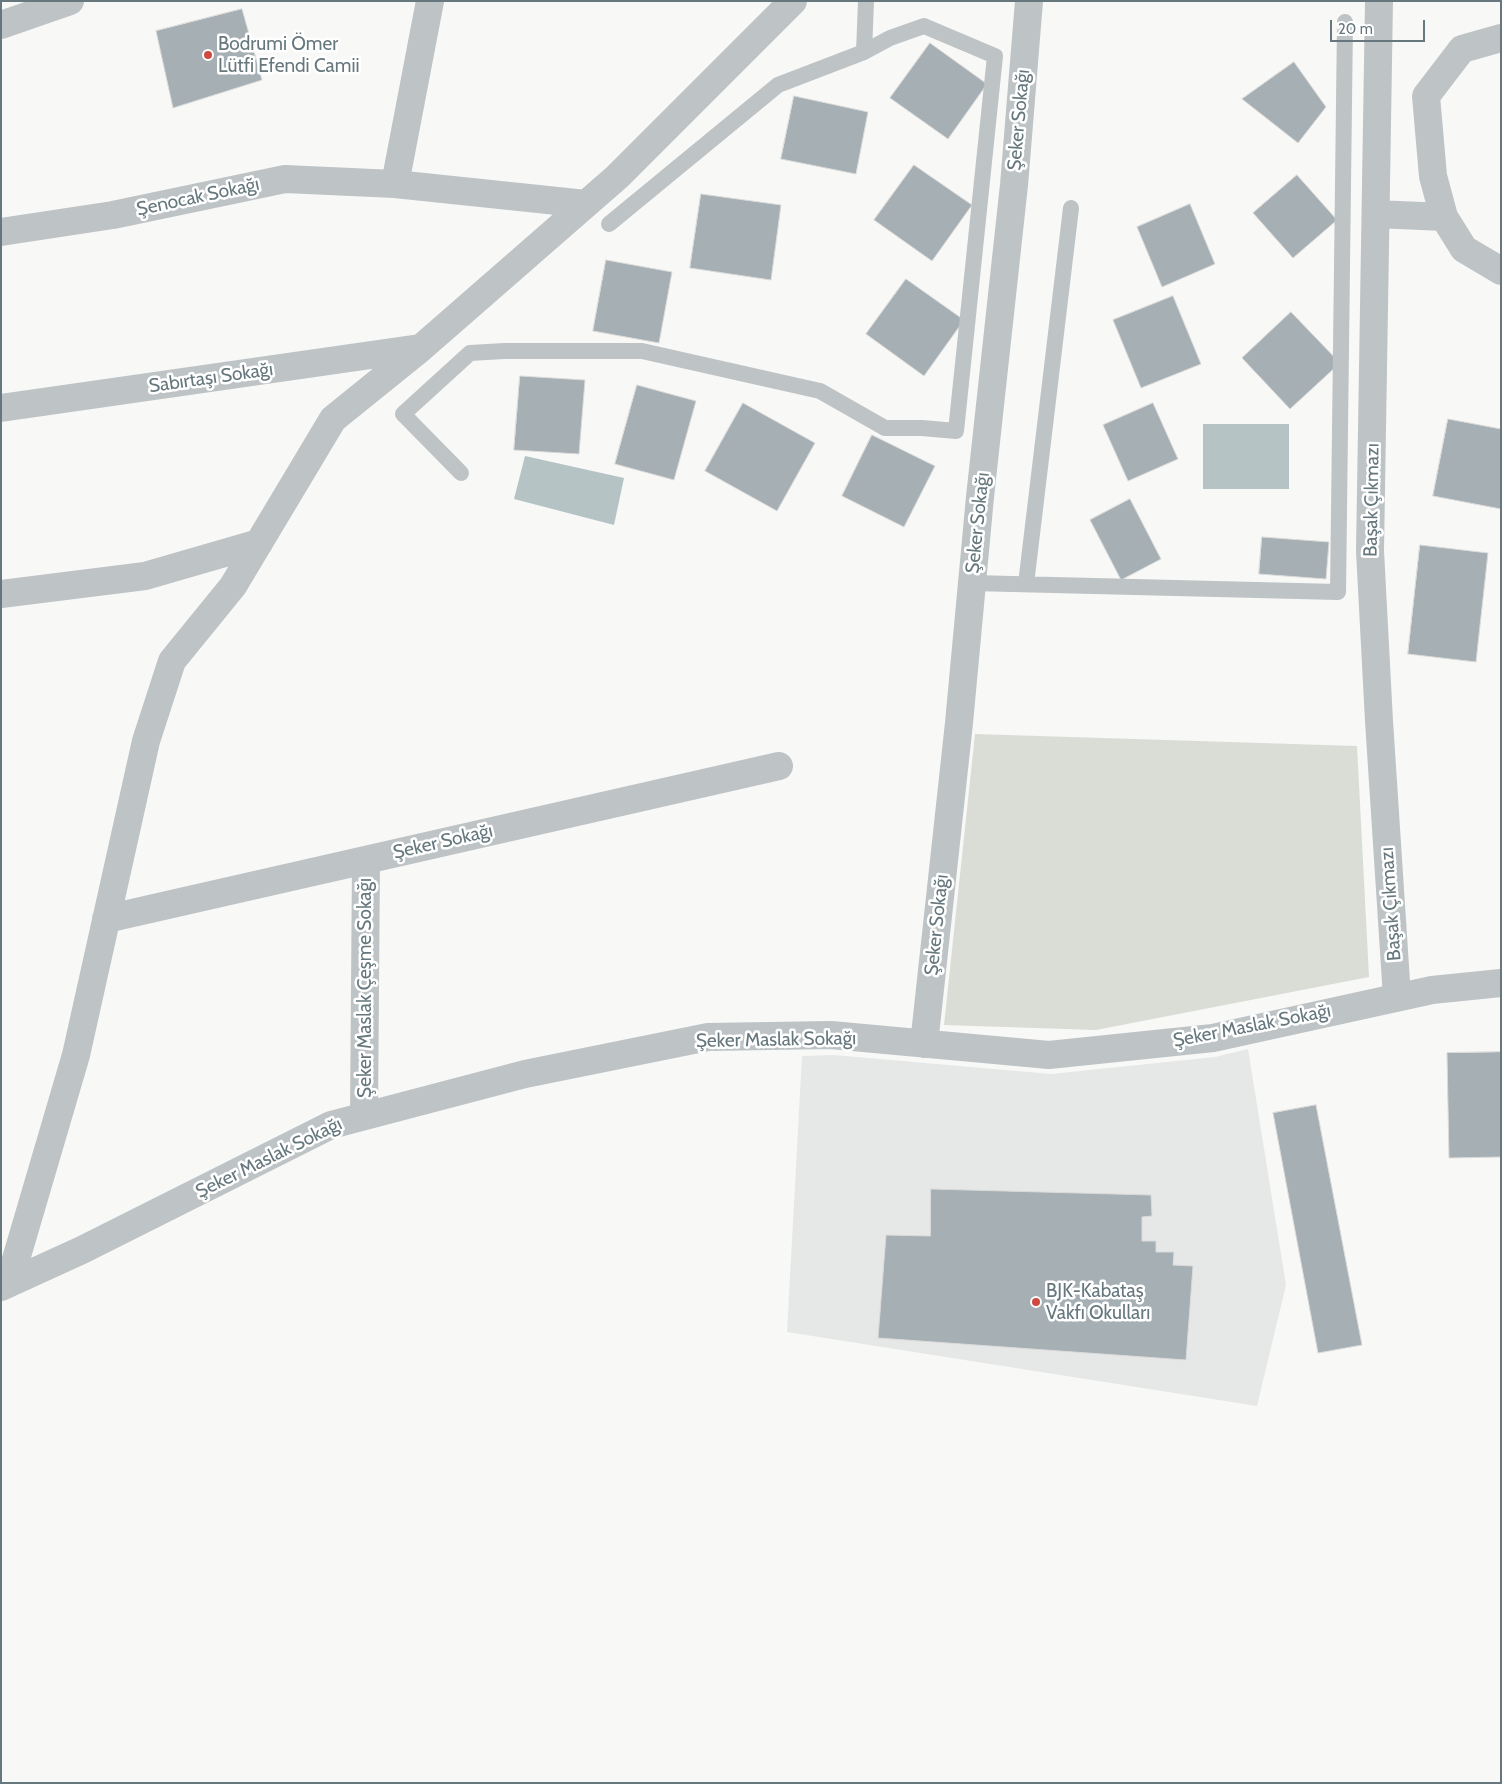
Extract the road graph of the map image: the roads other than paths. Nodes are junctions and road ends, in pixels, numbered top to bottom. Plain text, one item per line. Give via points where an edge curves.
1 (70, 1) edge
2 (430, 1) edge
3 (794, 1) edge
4 (866, 1) edge
5 (1030, 1) edge
6 (1379, 1) edge
7 (1345, 22) dead end
8 (1, 25) edge
9 (1501, 38) edge
10 (864, 52) junction
11 (395, 184) junction
12 (586, 204) junction
13 (1071, 208) dead end
14 (1376, 214) junction
15 (1444, 217) junction
16 (609, 224) dead end
17 (1, 232) edge
18 (1501, 270) edge
19 (421, 348) junction
20 (1, 408) edge
21 (461, 473) dead end
22 (259, 543) junction
23 (972, 583) junction
24 (1026, 584) junction
25 (1, 594) edge
26 (779, 766) dead end
27 (366, 860) junction
28 (106, 920) junction
29 (1501, 983) edge
30 (1397, 997) junction
31 (924, 1044) junction
32 (364, 1116) junction
33 (5, 1285) edge

1 - 8 street
2 - 11 street
3 - 12 street
4 - 10 lane
5 - 23 street, Şeker Sokağı
6 - 14 street, Başak Çıkmazı
7 - 24 lane via 1338,592
9 - 15 street via 1462,49 1426,96 1433,176
10 - 16 lane via 778,85
10 - 21 lane via 890,38 924,26 995,56 956,431 885,428 820,391 642,351 470,353 403,414
11 - 12 street, Şenocak Sokağı
11 - 17 street, Şenocak Sokağı via 285,179 113,215
12 - 19 street
13 - 24 lane
14 - 15 street
14 - 30 street, Başak Çıkmazı via 1370,550
15 - 18 street via 1464,249
19 - 20 street, Sabırtaşı Sokağı
19 - 22 street via 333,419
22 - 25 street via 145,576
22 - 28 street via 233,586 172,661 146,741
23 - 24 lane
23 - 31 street, Şeker Sokağı
26 - 27 street, Şeker Sokağı
27 - 28 street, Şeker Sokağı
27 - 32 street, Şeker Maslak Çeşme Sokağı
28 - 33 street via 76,1055
29 - 30 street, Şeker Maslak Sokağı
30 - 31 street, Şeker Maslak Sokağı via 1213,1038 1048,1055
31 - 32 street, Şeker Maslak Sokağı via 831,1035 708,1037 525,1074
32 - 33 street, Şeker Maslak Sokağı via 331,1124 91,1246

